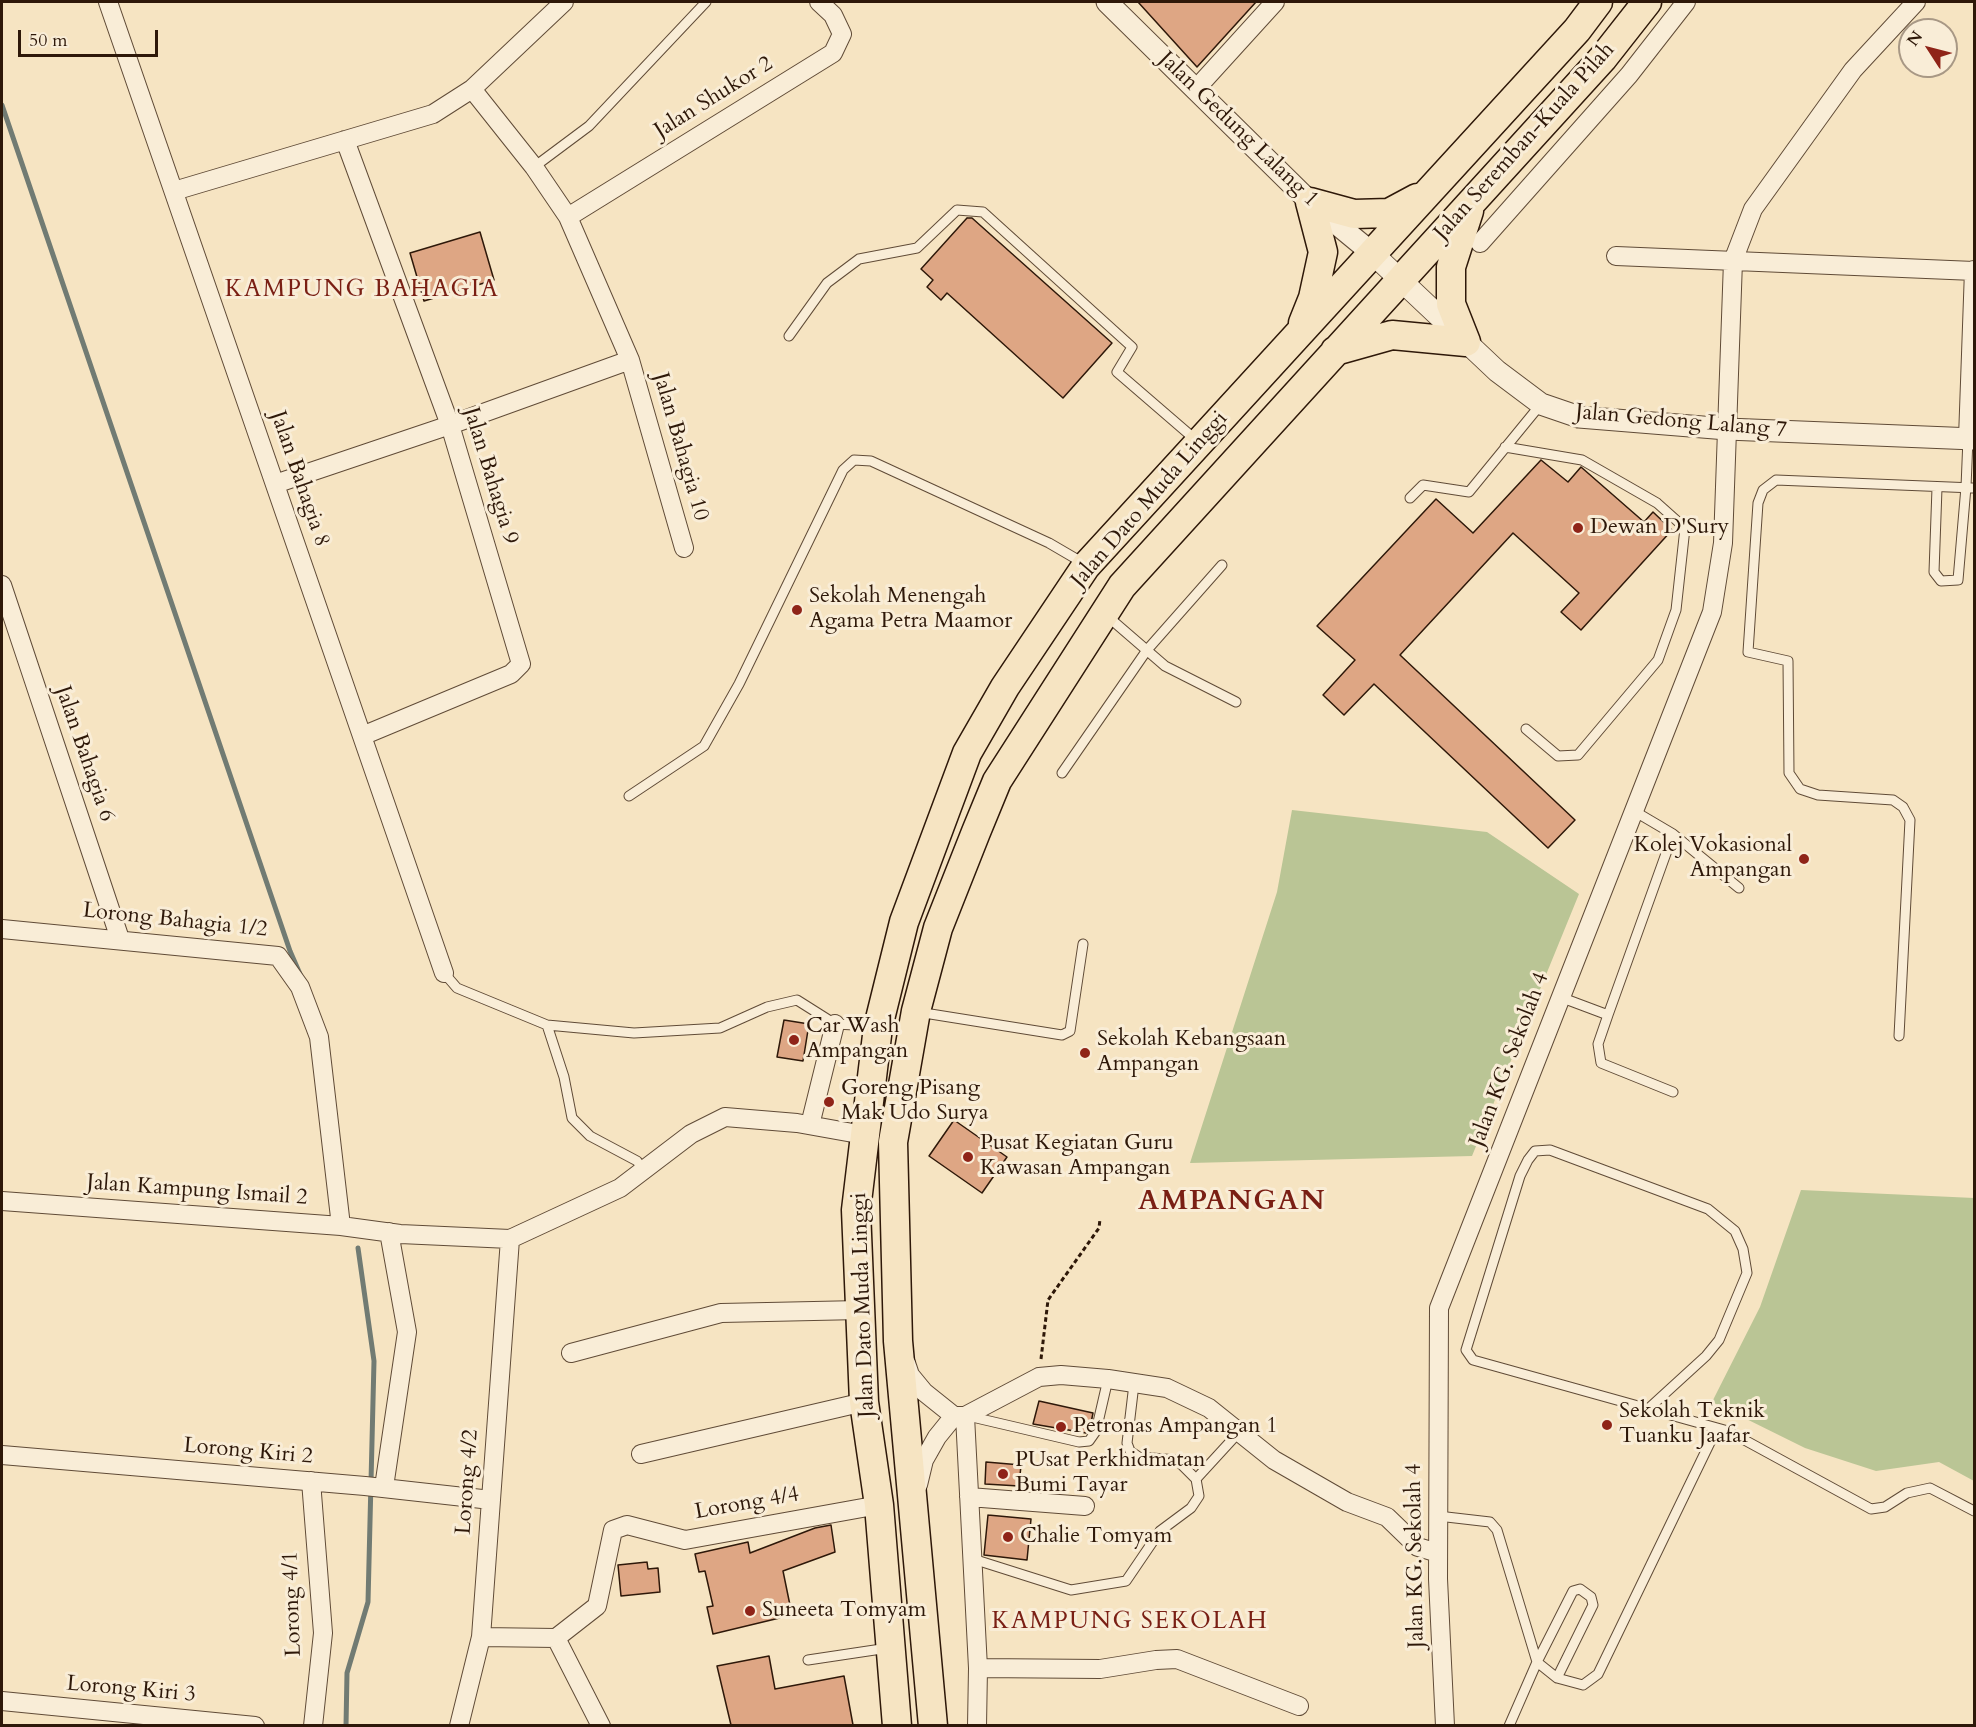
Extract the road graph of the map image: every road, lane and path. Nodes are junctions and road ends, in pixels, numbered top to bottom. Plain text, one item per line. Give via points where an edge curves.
1 (108, 2) edge
2 (564, 2) edge
3 (706, 2) edge
4 (819, 2) edge
5 (1107, 2) edge
6 (1275, 2) edge
7 (1599, 2) edge
8 (1647, 2) edge
9 (1686, 2) edge
10 (1916, 2) edge
11 (472, 89) junction
12 (1195, 90) junction
13 (345, 140) junction
14 (534, 167) junction
15 (174, 191) junction
16 (1429, 192) junction
17 (1310, 202) junction
18 (1472, 202) junction
19 (568, 217) junction
20 (1480, 243) dead end
21 (1372, 253) junction
22 (1616, 256) dead end
23 (1733, 261) junction
24 (1974, 271) edge
25 (1401, 280) junction
26 (789, 336) dead end
27 (1297, 336) junction
28 (1466, 342) junction
29 (1335, 351) junction
30 (630, 360) junction
31 (1541, 404) junction
32 (450, 425) junction
33 (1727, 429) junction
34 (1971, 438) edge
35 (1199, 443) junction
36 (1505, 447) junction
37 (275, 484) junction
38 (1937, 488) junction
39 (1970, 488) edge
40 (1410, 498) dead end
41 (684, 548) dead end
42 (1222, 565) dead end
43 (1086, 566) junction
44 (2, 585) edge
45 (1104, 613) junction
46 (8, 627) edge
47 (1147, 650) junction
48 (1236, 702) dead end
49 (1526, 729) dead end
50 (362, 735) junction
51 (1062, 773) dead end
52 (628, 795) dead end
53 (1634, 811) junction
54 (1673, 834) junction
55 (1739, 888) dead end
56 (2, 929) edge
57 (120, 939) junction
58 (1083, 944) dead end
59 (444, 973) joint
60 (1560, 997) junction
61 (916, 1011) junction
62 (1608, 1015) junction
63 (835, 1024) junction
64 (547, 1025) junction
65 (878, 1027) junction
66 (1899, 1036) dead end
67 (1673, 1092) dead end
68 (810, 1125) junction
69 (864, 1135) junction
70 (644, 1171) junction
71 (2, 1201) edge
72 (1100, 1219) dead end
73 (342, 1226) junction
74 (389, 1232) junction
75 (510, 1239) junction
76 (860, 1310) junction
77 (898, 1341) junction
78 (571, 1353) dead end
79 (1039, 1377) junction
80 (1108, 1379) junction
81 (1134, 1384) junction
82 (864, 1402) junction
83 (1648, 1409) junction
84 (960, 1416) junction
85 (1717, 1428) junction
86 (1240, 1431) junction
87 (641, 1454) dead end
88 (2, 1455) edge
89 (1196, 1479) junction
90 (310, 1481) junction
91 (384, 1487) junction
92 (969, 1497) junction
93 (491, 1500) junction
94 (915, 1501) junction
95 (879, 1505) junction
96 (1085, 1506) dead end
97 (1974, 1511) edge
98 (1438, 1516) junction
99 (1438, 1553) junction
100 (973, 1559) junction
101 (481, 1637) junction
102 (556, 1638) junction
103 (891, 1648) junction
104 (808, 1660) dead end
105 (1537, 1662) junction
106 (978, 1668) junction
107 (1557, 1678) junction
108 (2, 1701) edge
109 (1299, 1706) dead end
110 (255, 1725) edge
111 (313, 1725) edge
112 (459, 1725) edge
113 (601, 1725) edge
114 (897, 1725) edge
115 (933, 1725) edge
116 (977, 1725) edge
117 (1446, 1725) edge
118 (1509, 1725) edge

1 - 15 street, Jalan Bahagia 8
2 - 11 street
3 - 14 lane via 589,126
4 - 19 street, Jalan Shukor 2 via 833,15 842,34 833,53
5 - 12 street, Jalan Gedung Lalang 1
6 - 12 street
7 - 16 highway, Jalan Seremban-Kuala Pilah
8 - 18 highway, Jalan Seremban-Kuala Pilah via 1603,58
9 - 20 street via 1629,75
10 - 23 street, Jalan KG. Sekolah 4 via 1853,70 1753,209
11 - 13 street via 433,114
11 - 14 street, Jalan Bahagia 10
12 - 17 street, Jalan Gedung Lalang 1
13 - 15 street
13 - 32 street, Jalan Bahagia 9
14 - 19 street, Jalan Bahagia 10
15 - 37 street, Jalan Bahagia 8
16 - 17 highway via 1389,213 1354,214
16 - 21 highway, Jalan Seremban-Kuala Pilah
17 - 21 street, Jalan Gedung Lalang 1
17 - 27 highway via 1323,252 1313,298
18 - 25 highway, Jalan Seremban-Kuala Pilah
18 - 28 highway via 1451,267 1450,304
19 - 30 street, Jalan Bahagia 10
21 - 25 street, Jalan Gedung Lalang 1
21 - 27 highway, Jalan Dato Muda Linggi
22 - 23 street
23 - 24 street
23 - 33 street, Jalan KG. Sekolah 4
24 - 34 street
25 - 28 street, Jalan Gedong Lalang 7
25 - 29 highway, Jalan Dato Muda Linggi
26 - 35 lane via 827,283 859,259 917,248 957,210 983,212 1132,347 1117,372
27 - 35 highway, Jalan Dato Muda Linggi
28 - 29 highway via 1392,335
28 - 31 street, Jalan Gedong Lalang 7
29 - 45 highway, Jalan Dato Muda Linggi via 1122,586
30 - 32 street, Jalan Bahagia 10
30 - 41 street, Jalan Bahagia 10
31 - 33 street, Jalan Gedong Lalang 7 via 1580,417
31 - 36 lane
32 - 37 street, Jalan Bahagia 10
32 - 50 street, Jalan Bahagia 9 via 521,664 511,674
33 - 34 street, Jalan Gedong Lalang 7
33 - 53 street, Jalan KG. Sekolah 4 via 1723,543 1712,612
34 - 39 lane
35 - 43 highway, Jalan Dato Muda Linggi
36 - 40 lane via 1469,492 1423,485
36 - 49 lane via 1582,460 1657,503 1685,528 1676,610 1659,660 1578,755 1558,756
37 - 50 street, Jalan Bahagia 8
38 - 39 lane
38 - 39 lane via 1934,572 1941,581 1958,580
38 - 66 lane via 1776,480 1763,490 1758,504 1748,652 1788,661 1789,773 1800,789 1818,795 1893,800 1903,807 1910,820
42 - 47 lane
43 - 52 lane via 1049,543 871,460 854,460 843,470 739,684 704,746
43 - 65 highway, Jalan Dato Muda Linggi via 1005,687 967,753 904,922
44 - 46 street, Jalan Bahagia 6
45 - 47 lane
45 - 61 highway, Jalan Dato Muda Linggi via 997,781 938,928
46 - 57 street, Jalan Bahagia 6
47 - 48 lane via 1165,666
47 - 51 lane
50 - 59 street, Jalan Bahagia 8
53 - 54 lane
53 - 60 street, Jalan KG. Sekolah 4
54 - 55 lane
54 - 62 lane
56 - 57 street, Lorong Bahagia 1/2
57 - 73 street, Lorong Bahagia 1/2 via 278,956 300,987 319,1037
58 - 61 lane via 1070,1031 1062,1035
59 - 64 lane via 457,988
60 - 62 lane
60 - 98 street, Jalan KG. Sekolah 4 via 1439,1308
61 - 77 highway, Jalan Dato Muda Linggi via 893,1142
62 - 67 lane via 1598,1044 1601,1063
63 - 64 lane via 797,1000 768,1007 720,1028 634,1033
63 - 65 lane
63 - 68 street
64 - 70 lane via 572,1118 590,1136 637,1161
65 - 69 highway, Jalan Dato Muda Linggi
68 - 69 street
68 - 70 street via 725,1117 691,1134
69 - 76 highway, Jalan Dato Muda Linggi via 856,1210
70 - 75 street via 620,1188
71 - 73 street, Jalan Kampung Ismail 2
72 - 79 path via 1099,1228 1048,1300
73 - 74 street, Jalan Kampung Ismail 2
74 - 75 street, Jalan Kampung Ismail 2
74 - 91 street via 407,1332
75 - 93 street, Lorong 4/2
76 - 78 street via 721,1313
76 - 82 highway, Jalan Dato Muda Linggi
77 - 84 street via 910,1375 924,1392
77 - 94 highway, Jalan Dato Muda Linggi
79 - 80 street
79 - 84 street
80 - 81 street
80 - 84 lane via 1096,1431 1089,1441
81 - 86 street via 1167,1388 1209,1408
81 - 89 lane via 1127,1443 1130,1451 1138,1457 1177,1460
82 - 87 street
82 - 95 highway, Jalan Dato Muda Linggi
83 - 83 lane via 1473,1360 1466,1350 1520,1176 1535,1151 1550,1150 1708,1209 1735,1231 1747,1273 1719,1340 1707,1356
83 - 85 lane
84 - 92 street
84 - 94 street via 937,1437 924,1460
85 - 97 lane via 1871,1509 1885,1508 1907,1493 1930,1488
85 - 107 lane via 1598,1674 1582,1685
86 - 89 lane
86 - 99 street via 1274,1460 1347,1502 1387,1517 1418,1547
88 - 90 street, Lorong Kiri 2
89 - 100 lane via 1199,1496 1191,1508 1160,1531 1126,1581 1071,1590
90 - 91 street, Lorong Kiri 2
90 - 111 street, Lorong 4/1 via 323,1633
91 - 93 street, Lorong Kiri 2
92 - 96 street
92 - 100 street
93 - 101 street, Lorong 4/2
94 - 115 highway, Jalan Dato Muda Linggi
95 - 102 street, Lorong 4/4 via 685,1540 627,1525 613,1530 597,1606
95 - 103 highway, Jalan Dato Muda Linggi
98 - 99 street, Jalan KG. Sekolah 4
98 - 105 lane via 1490,1522 1497,1530
99 - 117 street, Jalan KG. Sekolah 4
100 - 106 street
101 - 102 street
101 - 112 street, Lorong 4/2
102 - 113 street
103 - 104 lane
103 - 114 highway, Jalan Dato Muda Linggi
105 - 107 lane
105 - 107 lane via 1573,1591 1580,1589 1591,1597 1593,1605
105 - 118 lane
106 - 109 street via 1100,1669 1177,1659
106 - 116 street
108 - 110 street, Lorong Kiri 3

